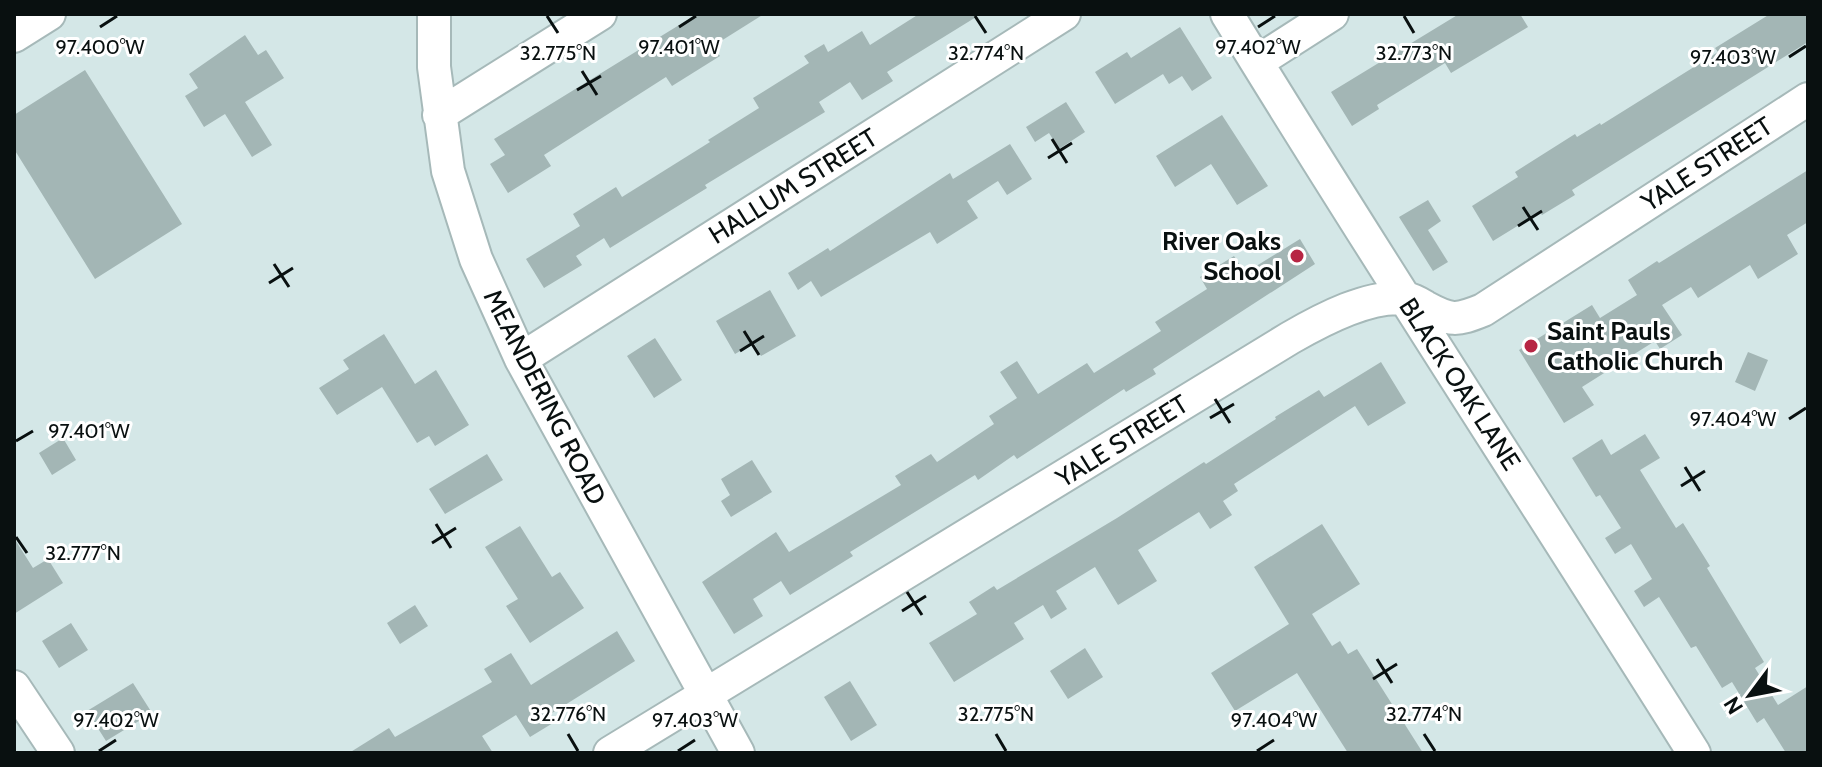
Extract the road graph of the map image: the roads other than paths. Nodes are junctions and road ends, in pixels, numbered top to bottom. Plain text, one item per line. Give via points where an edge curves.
1 (49, 14) edge
2 (434, 14) edge
3 (600, 14) edge
4 (1064, 14) edge
5 (1227, 14) edge
6 (1332, 14) edge
7 (14, 36) edge
8 (1257, 62) junction
9 (1808, 99) edge
10 (439, 115) junction
11 (1405, 299) junction
12 (521, 359) junction
13 (14, 687) edge
14 (706, 696) junction
15 (49, 750) edge
16 (610, 753) edge
17 (738, 753) edge
18 (1694, 753) edge

1 - 7 street
2 - 10 street, MEANDERING ROAD
3 - 10 street
4 - 12 street, HALLUM STREET
5 - 8 street, BLACK OAK LANE
6 - 8 street
8 - 11 street, BLACK OAK LANE
9 - 11 street, YALE STREET via 1483,310 1459,320
10 - 12 street, MEANDERING ROAD via 448,171 476,259
11 - 14 street, YALE STREET via 1375,301 1290,338
11 - 18 street, BLACK OAK LANE
12 - 14 street, MEANDERING ROAD
13 - 15 street
14 - 16 street, YALE STREET
14 - 17 street, MEANDERING ROAD

